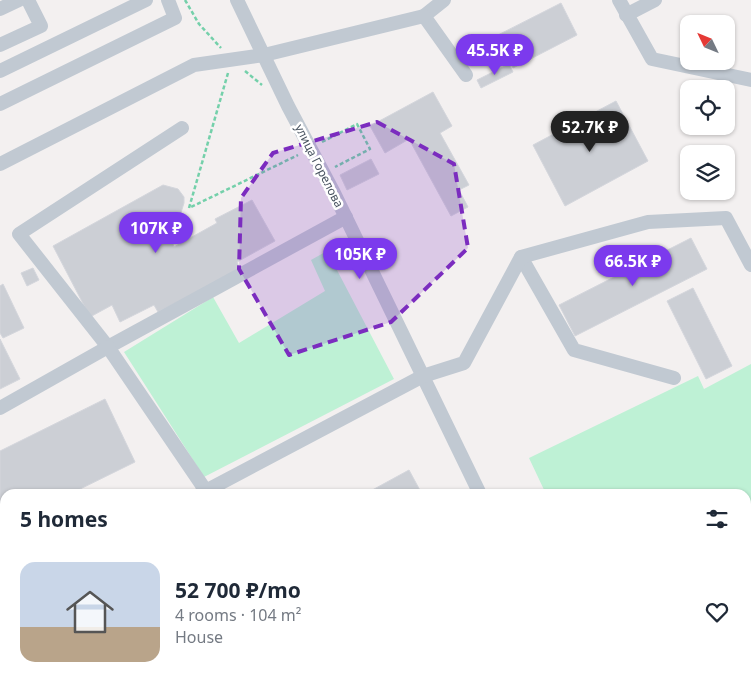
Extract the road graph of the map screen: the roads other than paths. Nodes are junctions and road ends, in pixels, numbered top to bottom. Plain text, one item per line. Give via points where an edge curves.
1 (19, 0) edge
2 (28, 0) edge
3 (146, 0) edge
4 (168, 0) edge
5 (237, 0) edge
6 (444, 0) edge
7 (619, 0) edge
8 (655, 0) edge
9 (0, 9) edge
10 (626, 15) junction
11 (424, 16) junction
12 (0, 45) edge
13 (264, 55) junction
14 (0, 71) edge
15 (466, 75) dead end
16 (751, 80) edge
17 (0, 104) edge
18 (182, 128) dead end
19 (0, 164) edge
20 (346, 217) junction
21 (521, 257) junction
22 (750, 261) edge
23 (108, 347) junction
24 (423, 376) junction
25 (674, 378) dead end
26 (0, 408) edge
27 (201, 489) edge
28 (209, 489) edge
29 (478, 489) edge

1 - 9 street
2 - 12 street via 41,26
3 - 14 street
4 - 17 street via 175,18
5 - 13 street, улица Горелова
6 - 11 street
7 - 10 street
8 - 10 street
10 - 16 street via 652,59
11 - 13 street
11 - 15 street
13 - 19 street via 194,65
13 - 20 street, улица Горелова
18 - 23 street via 20,234
20 - 23 street
20 - 24 street, улица Горелова
21 - 22 street via 648,222 726,218
21 - 24 street via 464,363
21 - 25 street via 574,350
23 - 26 street
23 - 27 street
24 - 28 street
24 - 29 street, улица Горелова

